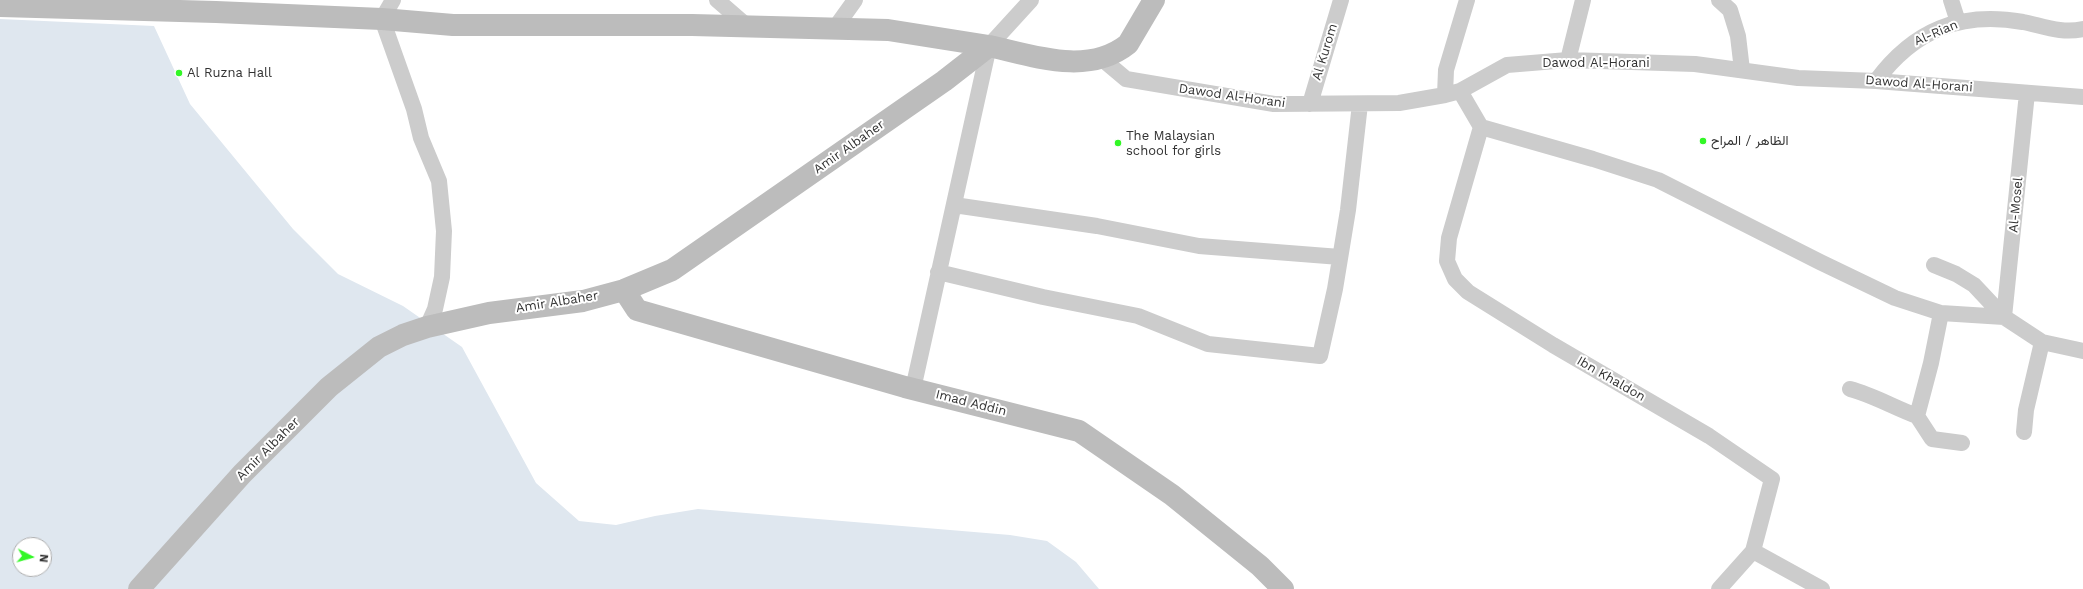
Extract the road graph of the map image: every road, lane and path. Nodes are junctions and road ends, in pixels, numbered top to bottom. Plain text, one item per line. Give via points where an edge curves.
1 (393, 0) edge
2 (716, 0) edge
3 (855, 0) edge
4 (1031, 0) edge
5 (1154, 0) edge
6 (1341, 0) edge
7 (1467, 0) edge
8 (1583, 0) edge
9 (1719, 0) edge
10 (1952, 0) edge
11 (68, 3) edge
12 (0, 6) edge
13 (216, 6) edge
14 (382, 19) junction
15 (1958, 22) junction
16 (747, 26) junction
17 (835, 28) junction
18 (2083, 29) edge
19 (990, 46) junction
20 (1101, 58) junction
21 (1568, 60) junction
22 (1742, 70) junction
23 (1876, 81) junction
24 (1452, 93) junction
25 (2027, 93) junction
26 (2083, 97) edge
27 (1310, 104) junction
28 (1360, 104) junction
29 (1481, 127) junction
30 (954, 205) junction
31 (1340, 257) junction
32 (1934, 265) dead end
33 (938, 272) junction
34 (624, 290) junction
35 (1941, 313) junction
36 (2004, 317) junction
37 (427, 327) junction
38 (2042, 342) junction
39 (2083, 351) edge
40 (913, 389) junction
41 (1850, 389) dead end
42 (1917, 416) junction
43 (2024, 432) dead end
44 (1962, 443) dead end
45 (1753, 551) junction
46 (139, 589) edge
47 (1283, 589) edge
48 (1719, 589) edge
49 (1822, 589) edge

1 - 14 street
2 - 16 street
3 - 17 street
4 - 19 street
5 - 20 street via 1128,44
6 - 27 street, Al Kurom
7 - 24 street via 1446,70
8 - 21 street
9 - 22 street via 1730,10 1732,16 1738,36
10 - 15 street
11 - 12 street
11 - 13 street
13 - 14 street
14 - 16 street via 453,25
14 - 37 street via 414,109 421,138 439,181 444,231 442,277 436,309
15 - 18 street, Al-Rian via 1998,18 2060,31
15 - 23 street, Al-Rian via 1912,42 1891,61
16 - 17 street
17 - 19 street via 895,31
19 - 20 street via 1059,61 1080,62
19 - 30 street
19 - 34 street, Amir Albaher via 944,81 672,270
20 - 27 street, Dawod Al-Horani via 1122,77 1128,79 1274,104
21 - 22 street, Dawod Al-Horani via 1695,64
21 - 24 street, Dawod Al-Horani via 1507,65
22 - 23 street, Dawod Al-Horani via 1798,78
23 - 25 street, Dawod Al-Horani
24 - 28 street, Dawod Al-Horani via 1399,103
24 - 29 street
25 - 26 street, Dawod Al-Horani
25 - 36 street, Al-Mosel
27 - 28 street, Dawod Al-Horani
28 - 31 street
29 - 35 street via 1658,180 1894,298
29 - 45 street, Ibn Khaldon via 1449,238 1447,261 1455,279 1468,292 1709,436 1772,479
30 - 31 street via 1097,226 1199,246
30 - 33 street
31 - 33 street via 1320,356 1208,344 1138,316
32 - 36 street via 1974,285
33 - 40 street
34 - 37 street, Amir Albaher via 583,301 489,312
34 - 40 street, Imad Addin via 637,310
35 - 36 street
35 - 42 street
36 - 38 street
37 - 46 street, Amir Albaher via 379,347 329,387 242,474
38 - 39 street
38 - 43 street via 2026,410
40 - 47 street, Imad Addin via 1078,431 1172,496 1260,566
41 - 42 street
42 - 44 street via 1932,439
45 - 48 street
45 - 49 street

